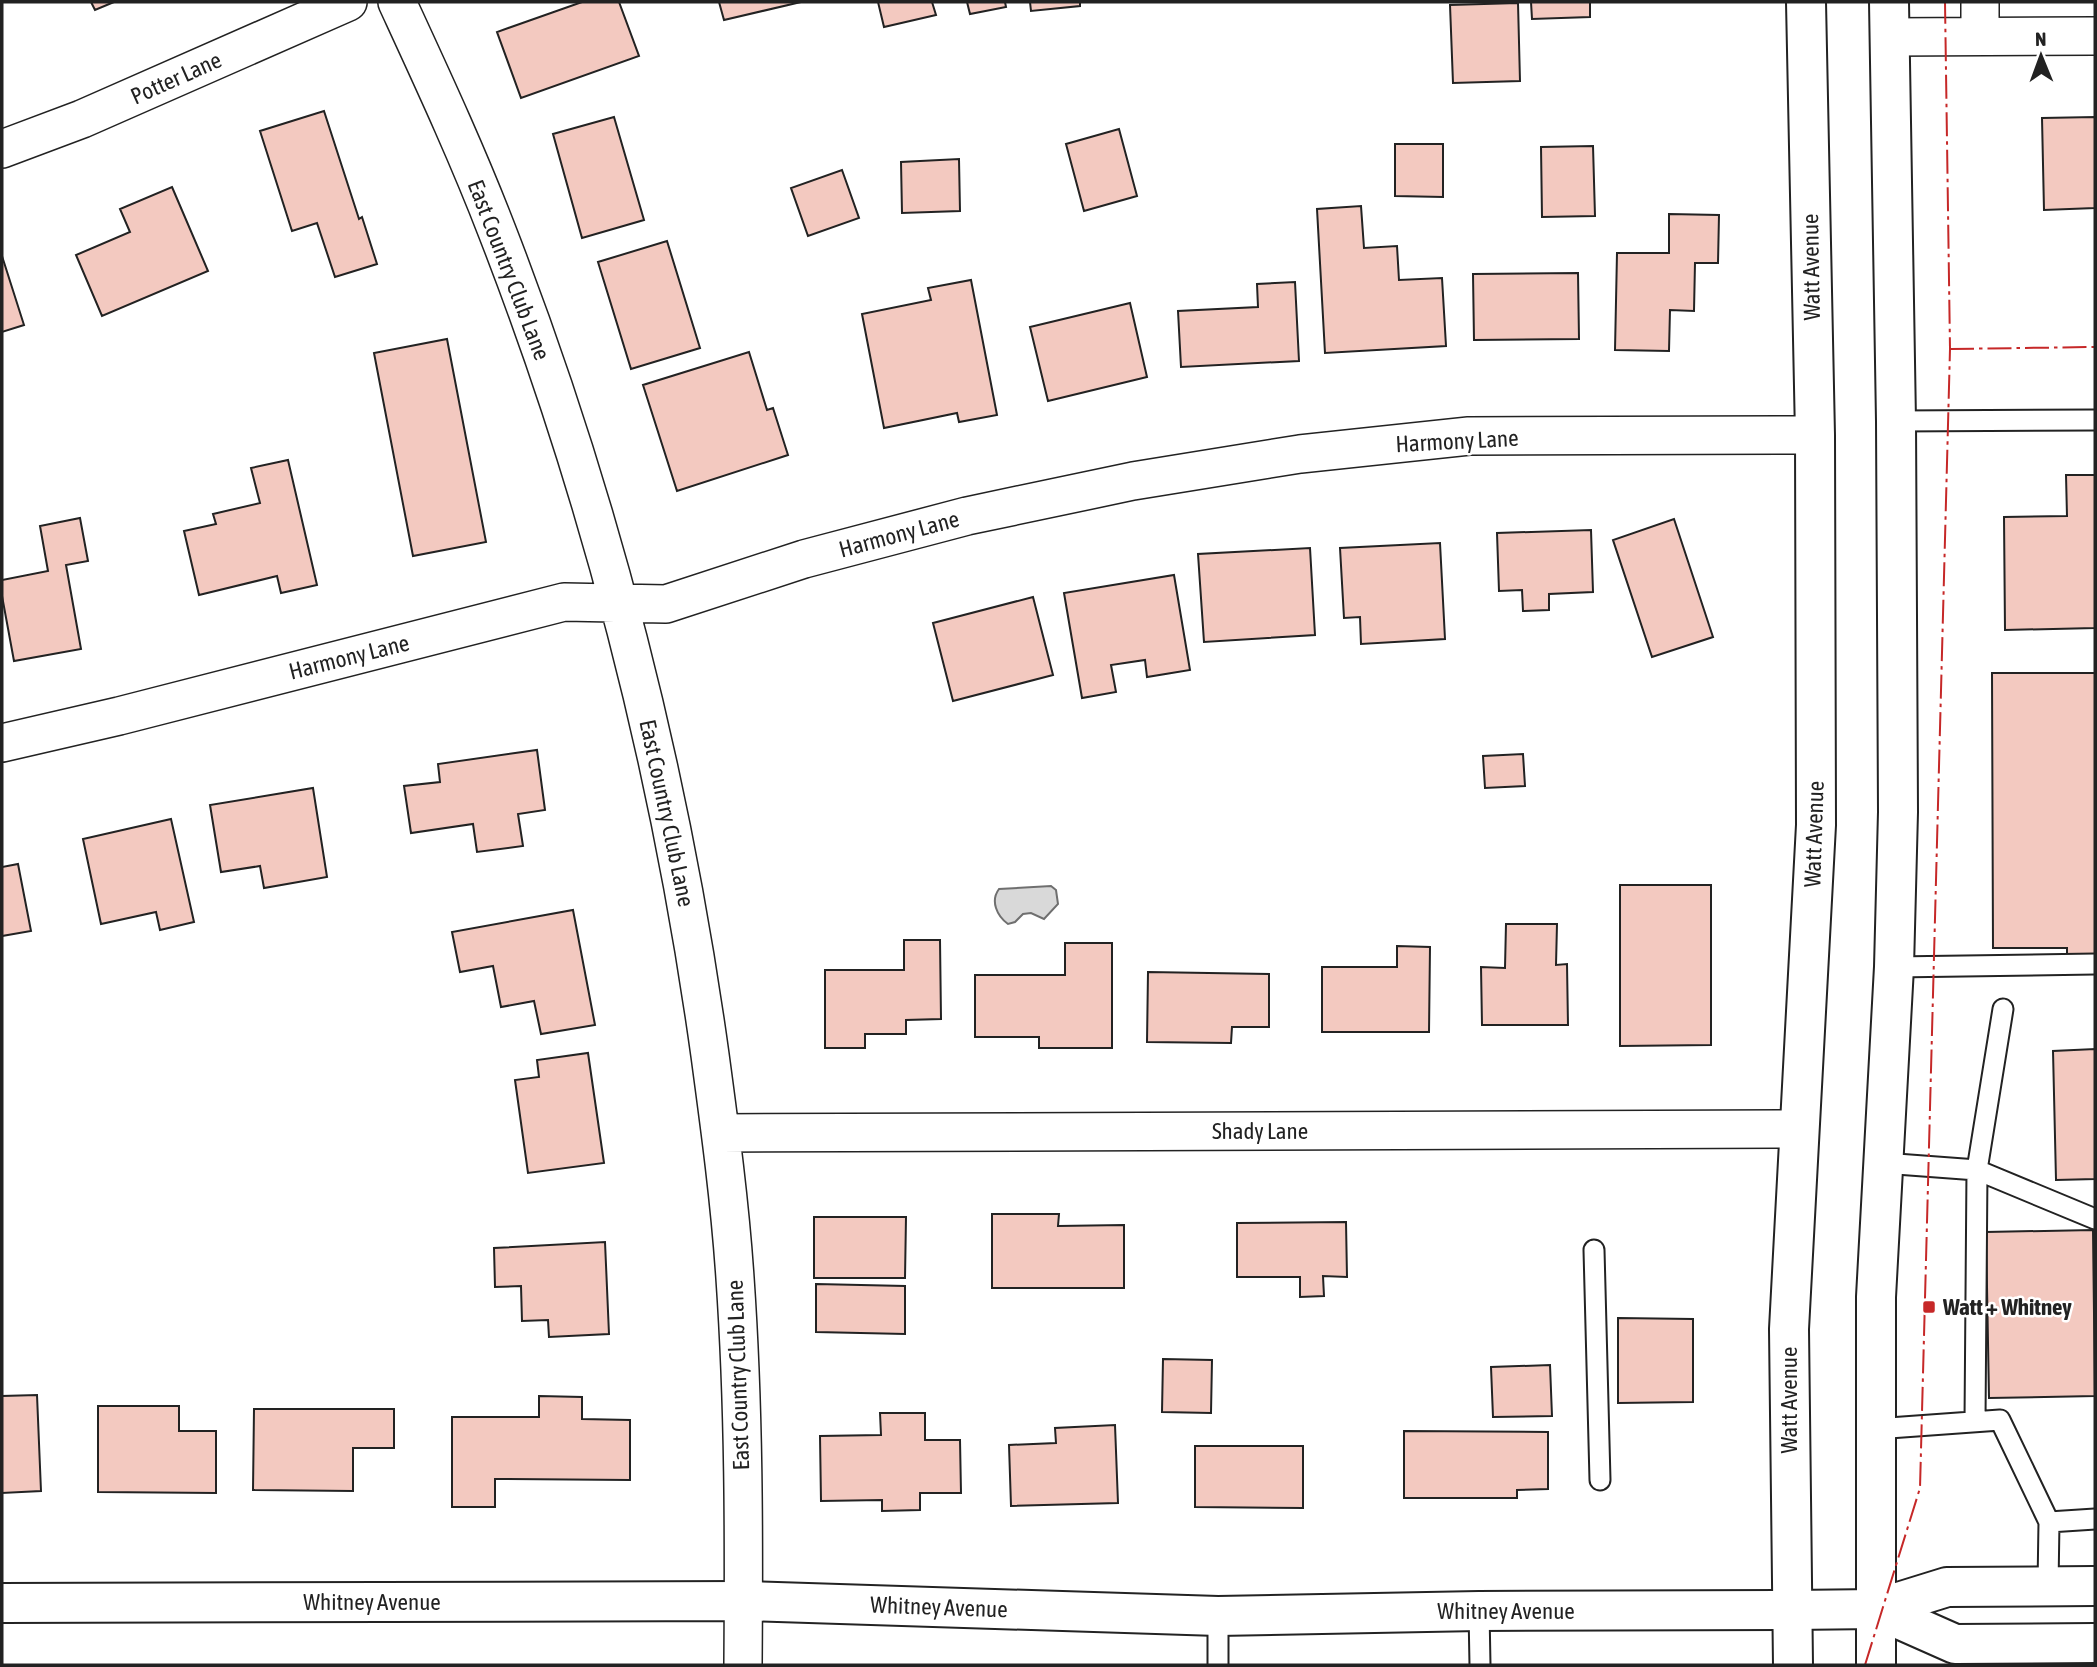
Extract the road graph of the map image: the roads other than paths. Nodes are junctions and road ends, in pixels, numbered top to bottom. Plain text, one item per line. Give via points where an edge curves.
1 (348, 2) edge
2 (397, 2) edge
3 (1806, 2) edge
4 (1980, 19) edge
5 (1889, 20) edge
6 (2095, 36) edge
7 (2, 149) edge
8 (2095, 419) edge
9 (1896, 421) junction
10 (1815, 435) junction
11 (618, 603) junction
12 (2, 743) edge
13 (2095, 964) edge
14 (1894, 967) junction
15 (2003, 1009) dead end
16 (1798, 1129) junction
17 (721, 1133) junction
18 (1883, 1163) junction
19 (1977, 1170) junction
20 (2095, 1219) edge
21 (1594, 1250) dead end
22 (1975, 1422) junction
23 (1875, 1429) junction
24 (1600, 1480) dead end
25 (2095, 1519) edge
26 (2049, 1522) junction
27 (2048, 1586) junction
28 (2095, 1586) edge
29 (744, 1601) junction
30 (2, 1603) edge
31 (1876, 1609) junction
32 (1479, 1611) junction
33 (1792, 1611) junction
34 (1219, 1616) junction
35 (2095, 1643) edge
36 (2048, 1654) edge
37 (743, 1665) edge
38 (1217, 1665) edge
39 (1480, 1665) edge
40 (1793, 1665) edge
41 (1876, 1665) edge

1 - 7 street, Potter Lane via 82,119
2 - 11 street, East Country Club Lane via 497,232 561,410
3 - 10 main road, Watt Avenue
4 - 5 street
4 - 6 street
5 - 9 main road
8 - 9 lane
9 - 14 main road
10 - 11 street, Harmony Lane via 1469,436 1300,454 1133,481 967,516 804,559 666,604
10 - 16 main road, Watt Avenue via 1816,825
11 - 12 street, Harmony Lane via 564,602
11 - 17 street, East Country Club Lane via 664,789 697,961
13 - 14 lane
14 - 18 main road
15 - 19 lane
16 - 17 street, Shady Lane
16 - 33 main road, Watt Avenue via 1789,1329
17 - 29 street, East Country Club Lane via 742,1412
18 - 19 lane
18 - 23 main road
19 - 20 lane
19 - 22 lane
21 - 24 lane
22 - 23 lane
22 - 26 lane via 2000,1420
23 - 31 main road
25 - 26 lane
26 - 27 lane
27 - 28 main road, Whitney Avenue
27 - 31 main road, Whitney Avenue via 1947,1587
29 - 30 main road, Whitney Avenue
29 - 34 main road, Whitney Avenue
29 - 37 street, East Country Club Lane
31 - 33 main road, Whitney Avenue
31 - 36 main road, Whitney Avenue via 1955,1644
31 - 41 main road
32 - 33 main road, Whitney Avenue
32 - 34 main road, Whitney Avenue
32 - 39 lane
33 - 40 main road, Watt Avenue
34 - 38 lane
35 - 36 main road, Whitney Avenue

